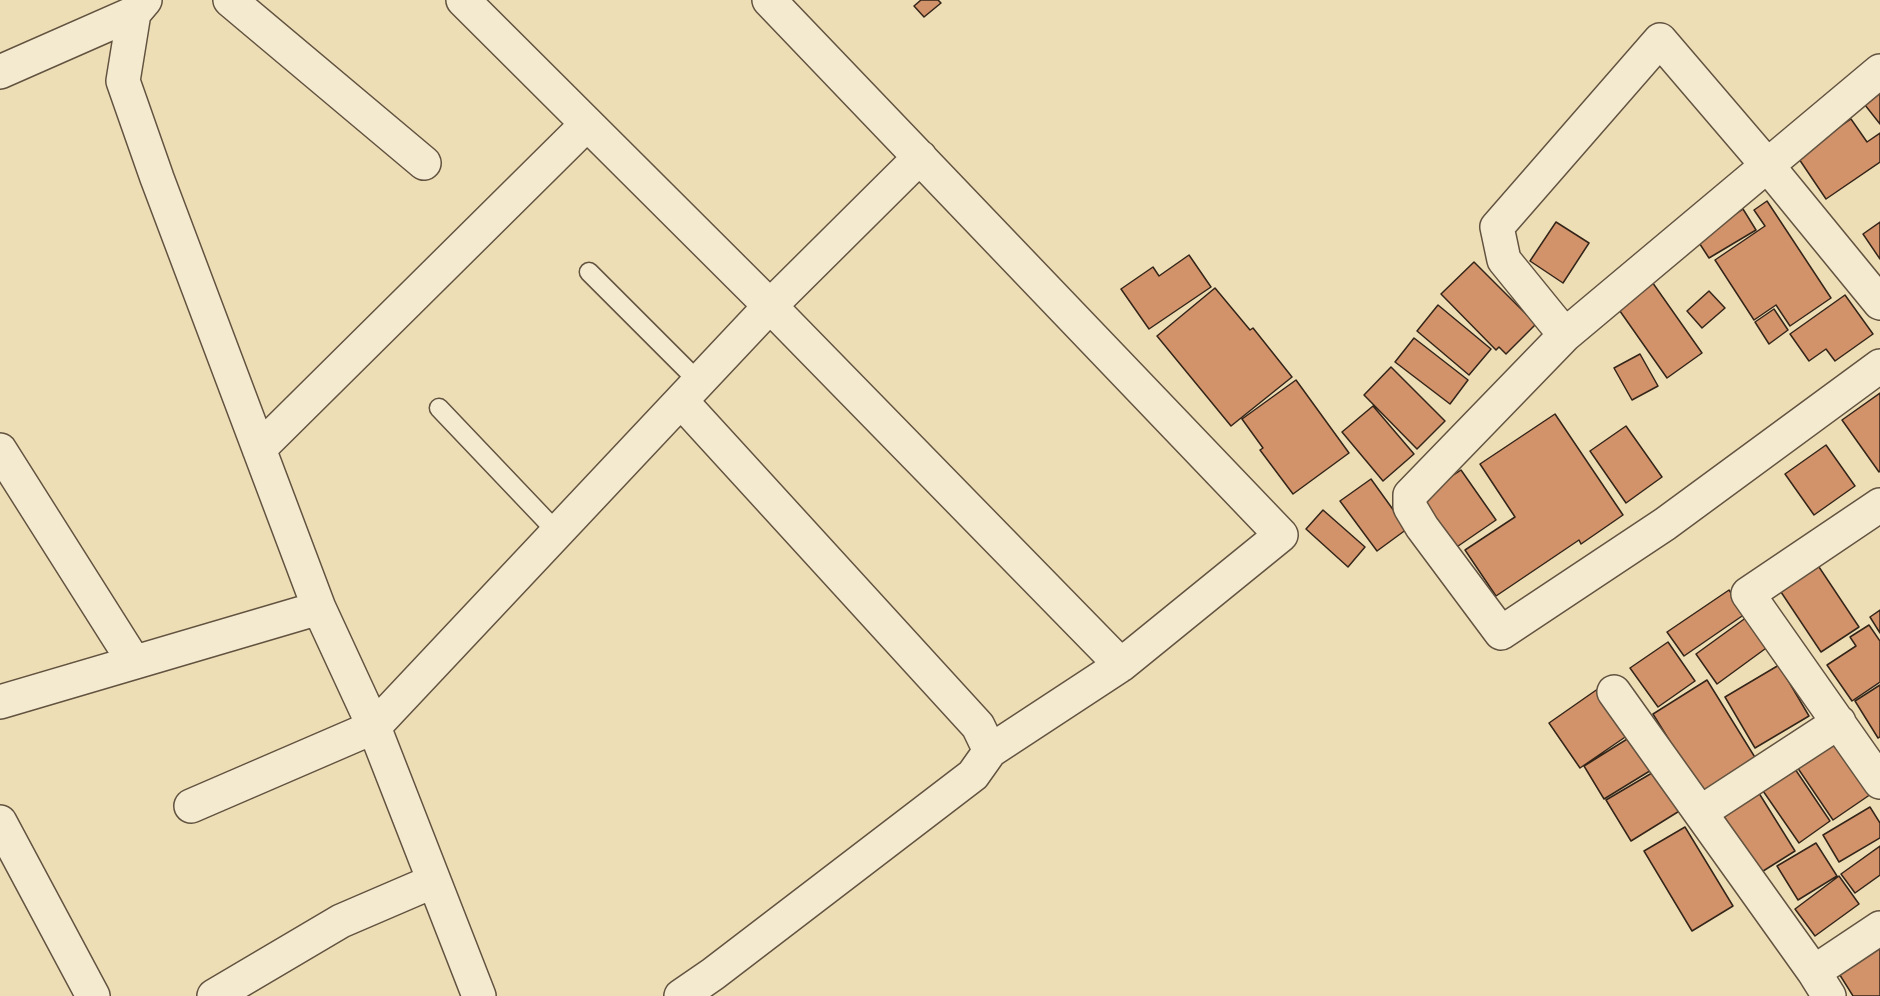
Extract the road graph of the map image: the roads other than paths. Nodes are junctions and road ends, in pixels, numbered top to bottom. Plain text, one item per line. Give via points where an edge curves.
1 (230, 0) edge
2 (463, 0) edge
3 (769, 0) edge
4 (140, 7) edge
5 (1880, 71) edge
6 (0, 72) edge
7 (587, 124) junction
8 (920, 157) junction
9 (424, 163) dead end
10 (1767, 165) junction
11 (589, 272) dead end
12 (1880, 303) edge
13 (770, 306) junction
14 (1565, 334) junction
15 (1880, 366) edge
16 (690, 391) junction
17 (439, 408) dead end
18 (259, 449) junction
19 (0, 450) edge
20 (1879, 507) edge
21 (557, 532) junction
22 (318, 608) junction
23 (134, 662) junction
24 (1121, 665) junction
25 (1614, 692) dead end
26 (0, 702) edge
27 (1839, 722) junction
28 (374, 727) junction
29 (990, 751) junction
30 (1880, 782) edge
31 (191, 806) dead end
32 (1701, 812) junction
33 (0, 822) edge
34 (434, 881) junction
35 (1880, 928) edge
36 (1820, 988) edge
37 (93, 996) edge
38 (214, 996) edge
39 (479, 996) edge
40 (681, 996) edge

1 - 9 street
2 - 7 street
3 - 8 street
4 - 6 street
4 - 18 street via 123,81
5 - 10 street
7 - 13 street
7 - 18 street
8 - 13 street
8 - 24 street via 1281,535
10 - 12 street
10 - 14 street
10 - 14 street via 1660,40 1497,227 1504,260
11 - 16 lane
13 - 16 street
13 - 24 street
14 - 15 street via 1410,495 1410,507 1422,527 1501,633 1665,524
16 - 21 street
16 - 29 street via 978,726
17 - 21 lane
18 - 22 street
19 - 23 street
20 - 27 street via 1748,594
21 - 28 street
22 - 23 street
22 - 28 street
23 - 26 street
24 - 29 street
25 - 32 street
27 - 30 street
27 - 32 street
28 - 31 street
28 - 34 street
29 - 40 street via 973,775
32 - 36 street
33 - 37 street
34 - 38 street via 341,921
34 - 39 street
35 - 36 street

